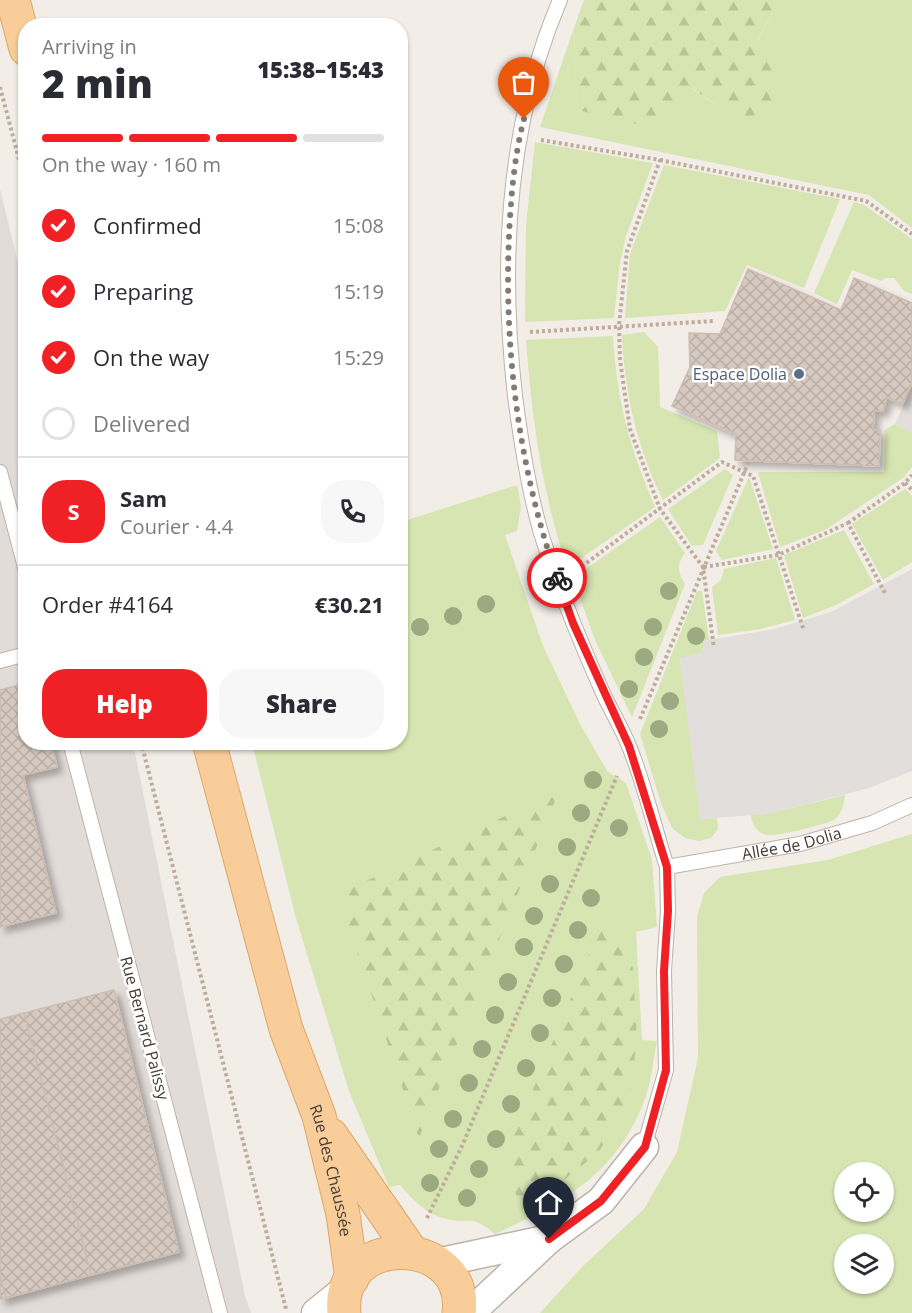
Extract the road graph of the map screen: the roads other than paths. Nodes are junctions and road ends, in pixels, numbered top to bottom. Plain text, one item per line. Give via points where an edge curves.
1 (13, 0) edge
2 (560, 0) edge
3 (18, 19) edge
4 (0, 472) edge
5 (18, 541) edge
6 (18, 656) edge
7 (0, 661) edge
8 (72, 750) edge
9 (211, 750) edge
10 (912, 805) edge
11 (667, 867) junction
12 (319, 1116) junction
13 (645, 1147) joint
14 (549, 1239) junction
15 (424, 1257) junction
16 (348, 1293) edge
17 (220, 1313) edge
18 (316, 1313) edge
19 (459, 1313) edge
20 (470, 1313) edge

1 - 3 main road
2 - 11 lane via 519,136 511,194 508,334 522,453 559,584 629,746
4 - 5 lane
6 - 7 lane
8 - 17 lane, Rue Bernard Palissy
9 - 12 main road via 286,1029
10 - 11 lane, Allée de Dolia via 872,823 800,844
11 - 13 lane via 666,1070
12 - 15 main road, Rue des Chaussée
12 - 16 main road, Rue des Chaussée via 343,1214
13 - 14 street via 601,1201
14 - 15 street
14 - 20 street
15 - 16 main road via 393,1251 377,1256 363,1265
15 - 19 main road, Rue des Chaussée via 449,1276 457,1292
16 - 18 street

